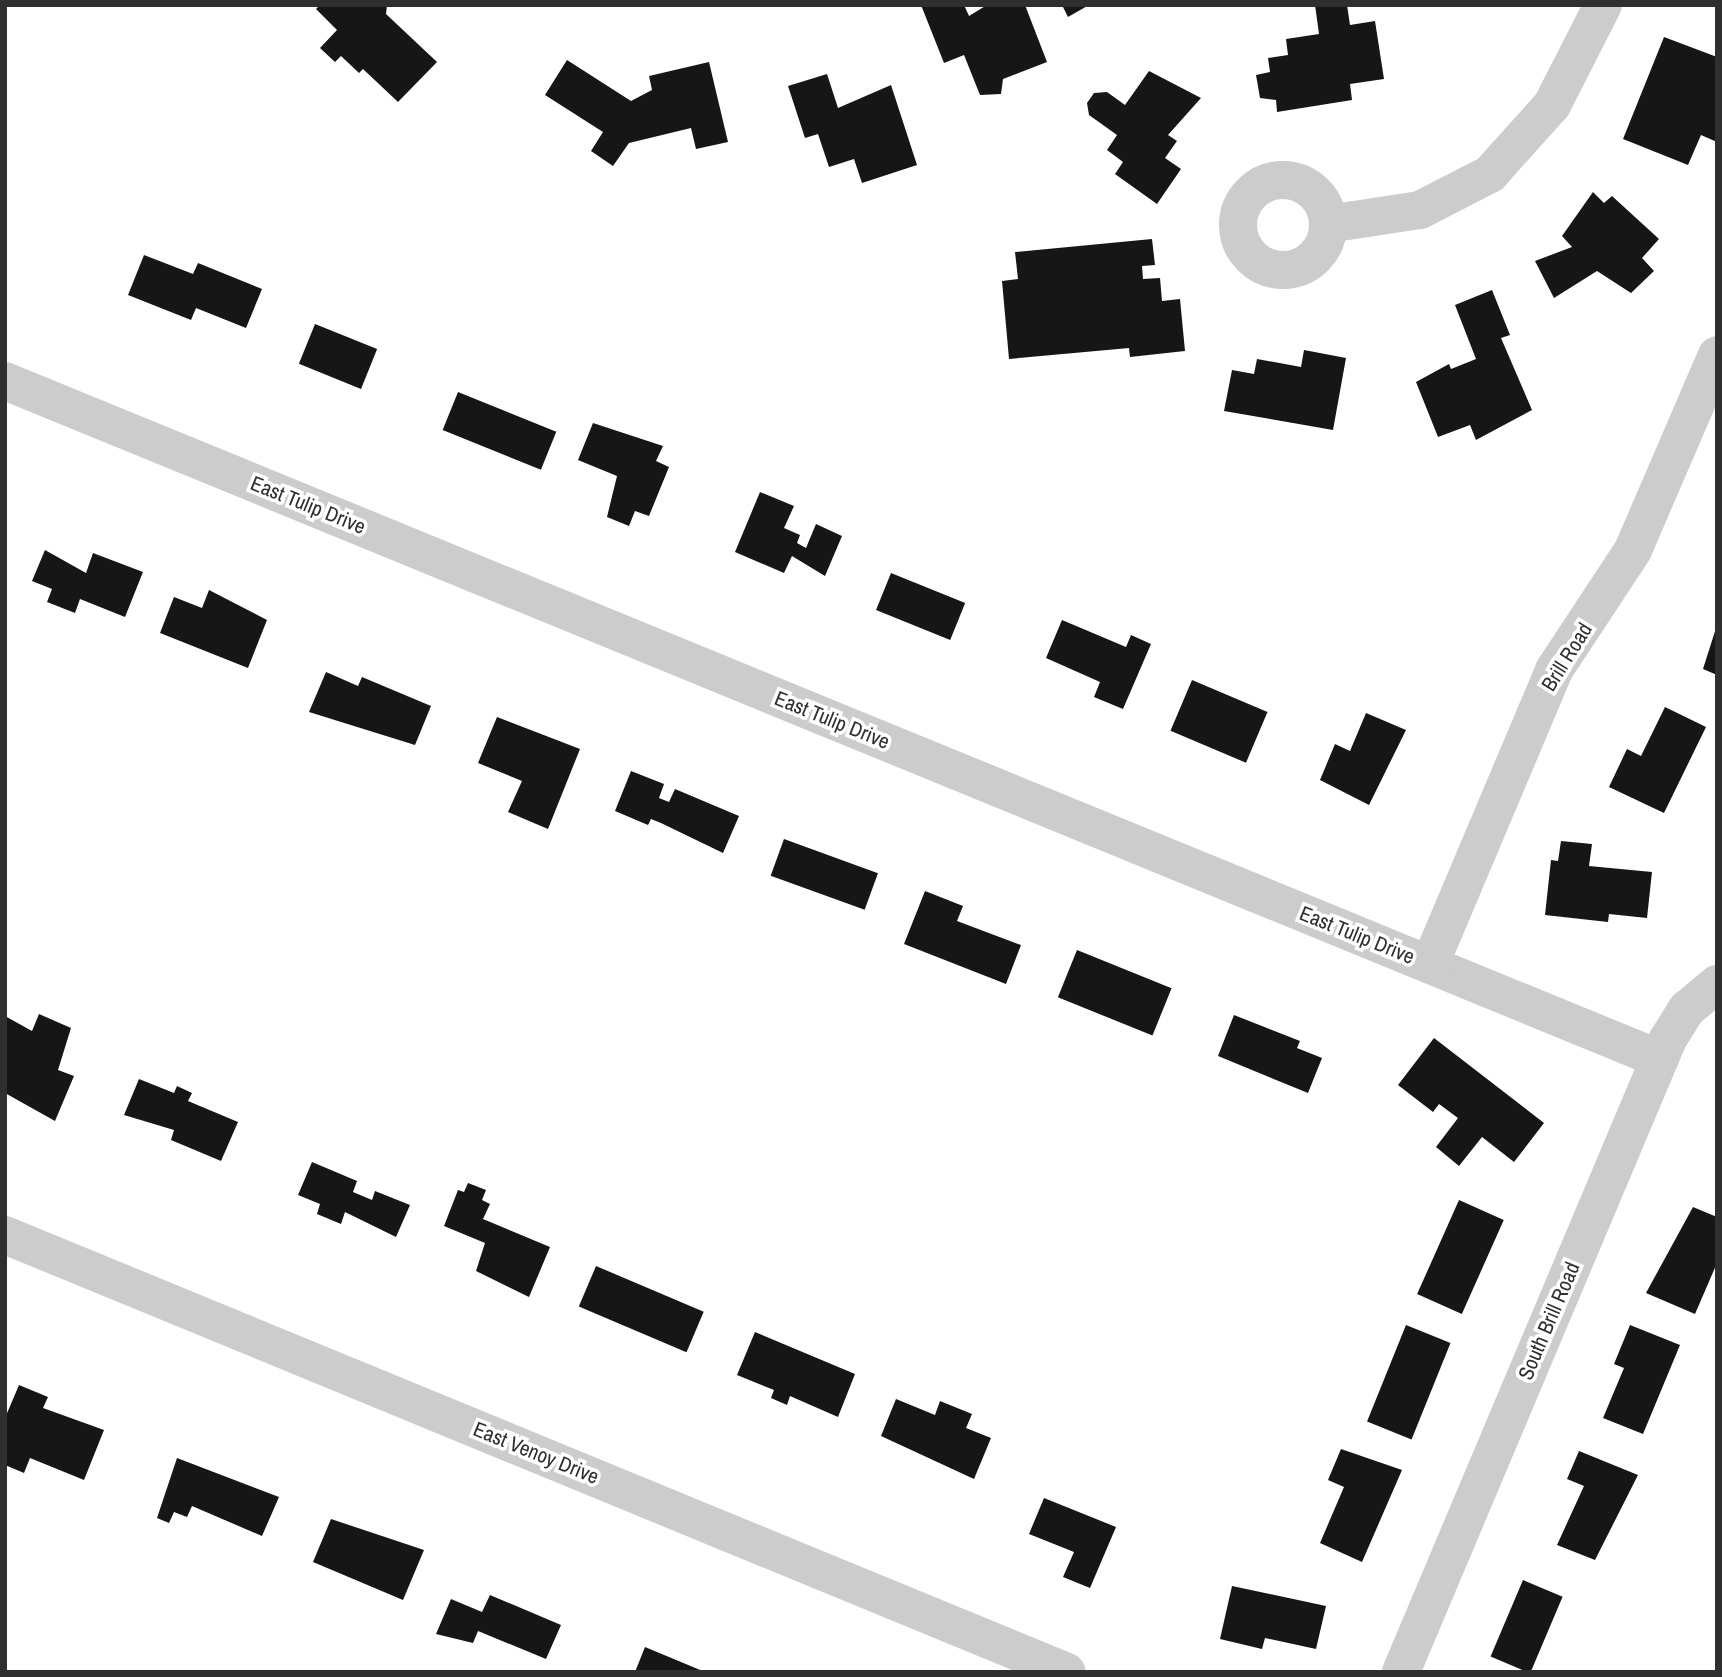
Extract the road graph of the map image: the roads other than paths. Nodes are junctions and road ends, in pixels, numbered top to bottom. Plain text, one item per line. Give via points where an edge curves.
1 (1603, 5) edge
2 (1328, 224) dead end
3 (1717, 355) edge
4 (5, 381) edge
5 (1430, 964) junction
6 (1717, 984) edge
7 (1660, 1059) junction
8 (5, 1235) edge
9 (1066, 1672) edge
10 (1401, 1672) edge

1 - 2 street via 1552,105 1490,174 1420,211
3 - 5 street, Brill Road via 1633,550 1554,670
4 - 5 street, East Tulip Drive
5 - 7 street, East Tulip Drive
6 - 7 street, South Brill Road via 1679,1019
7 - 10 street, South Brill Road
8 - 9 street, East Venoy Drive

